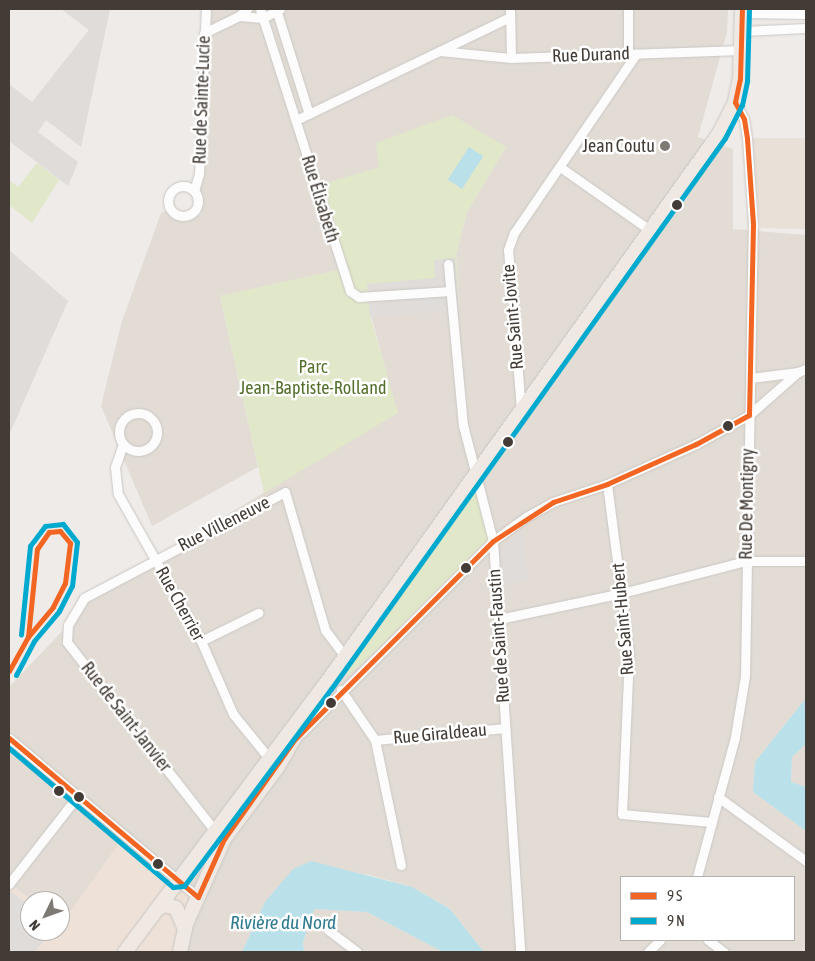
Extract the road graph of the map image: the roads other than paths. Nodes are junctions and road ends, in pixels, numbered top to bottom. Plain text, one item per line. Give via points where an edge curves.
1 (206, 9) edge
2 (248, 9) edge
3 (628, 9) edge
4 (278, 10) edge
5 (742, 11) edge
6 (262, 13) edge
7 (510, 13) edge
8 (806, 14) edge
9 (240, 16) junction
10 (806, 28) edge
11 (742, 31) junction
12 (204, 33) junction
13 (742, 50) junction
14 (440, 51) junction
15 (632, 54) junction
16 (511, 58) junction
17 (734, 102) junction
18 (309, 114) junction
19 (296, 120) junction
20 (560, 167) junction
21 (194, 191) dead end
22 (652, 232) junction
23 (448, 264) dead end
24 (450, 291) junction
25 (802, 371) edge
26 (751, 378) junction
27 (521, 410) junction
28 (749, 415) junction
29 (123, 444) junction
30 (476, 474) junction
31 (607, 484) junction
32 (493, 541) junction
33 (155, 558) junction
34 (746, 561) junction
35 (806, 561) edge
36 (622, 593) junction
37 (84, 598) joint
38 (258, 613) dead end
39 (499, 619) junction
40 (202, 641) junction
41 (345, 657) junction
42 (325, 685) junction
43 (341, 690) junction
44 (505, 728) junction
45 (9, 738) edge
46 (294, 740) junction
47 (374, 740) junction
48 (268, 758) junction
49 (77, 797) junction
50 (718, 797) junction
51 (712, 822) junction
52 (214, 831) junction
53 (806, 861) edge
54 (401, 865) dead end
55 (697, 876) edge
56 (178, 881) junction
57 (9, 884) edge
58 (198, 897) junction
59 (158, 908) junction
60 (185, 929) junction
61 (328, 930) dead end
62 (659, 941) edge
63 (709, 941) edge
64 (126, 952) edge
65 (180, 952) edge
66 (358, 952) edge
67 (520, 952) edge
68 (648, 952) edge
69 (724, 952) edge

1 - 12 street, Rue de Sainte-Lucie
2 - 9 street
3 - 15 street
4 - 6 street
4 - 18 street
5 - 8 street
5 - 11 main road
6 - 9 street
6 - 19 street, Rue Élisabeth
7 - 14 street
7 - 16 street
9 - 12 street
10 - 11 street
11 - 13 main road
12 - 21 street, Rue de Sainte-Lucie via 199,174
13 - 15 street, Rue Durand
13 - 17 main road
14 - 16 street, Rue Durand
14 - 18 street
15 - 16 street, Rue Durand
15 - 20 street, Rue Saint-Jovite
17 - 22 main road via 719,134
17 - 26 street, Rue De Montigny via 744,119 747,138 753,224
18 - 19 street
19 - 24 street, Rue Élisabeth via 354,296
20 - 22 street
20 - 27 street, Rue Saint-Jovite via 514,233 508,250
22 - 27 main road
23 - 24 street, Rue de Saint-Faustin
24 - 30 street, Rue de Saint-Faustin via 463,425
25 - 26 street
25 - 28 street
26 - 28 street, Rue De Montigny
27 - 30 main road
28 - 31 street via 696,444
28 - 34 street, Rue De Montigny
29 - 29 street, Rue Cherrier via 119,433 126,417 137,413 152,420 157,433 152,445 134,451
29 - 33 street, Rue Cherrier via 115,467 118,494
30 - 32 street, Rue de Saint-Faustin
30 - 41 main road
31 - 32 street via 553,502
31 - 36 street, Rue Saint-Hubert
32 - 39 street, Rue de Saint-Faustin
32 - 43 street
33 - 37 street, Rue Villeneuve
33 - 40 street, Rue Cherrier
33 - 41 street, Rue Villeneuve via 286,492 325,630
34 - 35 street
34 - 36 street
34 - 50 street, Rue De Montigny via 745,676 735,738
36 - 39 street
36 - 51 street, Rue Saint-Hubert via 630,654 622,814
37 - 52 street, Rue de Saint-Janvier via 68,625 67,642
38 - 40 street
39 - 44 street, Rue de Saint-Faustin
40 - 48 street, Rue Cherrier via 233,714
41 - 42 main road
42 - 46 main road
42 - 48 main road
43 - 46 street
43 - 47 street
44 - 47 street, Rue Giraldeau
44 - 67 street, Rue de Saint-Faustin
45 - 49 street
46 - 58 main road via 224,839
47 - 54 street
48 - 52 main road
49 - 56 street
49 - 57 street
50 - 51 street, Rue De Montigny
50 - 53 street
51 - 55 street, Rue De Montigny
52 - 56 main road
56 - 58 street
56 - 59 main road
58 - 60 main road
59 - 60 main road via 166,905 176,908
59 - 64 main road
60 - 65 main road
61 - 66 street
62 - 68 street
63 - 69 street

